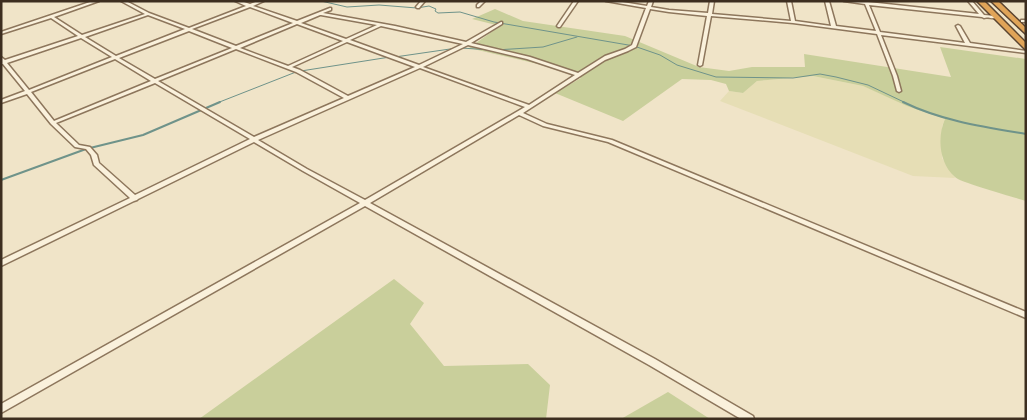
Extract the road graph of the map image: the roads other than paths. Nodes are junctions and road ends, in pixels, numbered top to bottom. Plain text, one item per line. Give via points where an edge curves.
1 (97, 1) edge
2 (123, 1) edge
3 (237, 1) edge
4 (262, 1) edge
5 (423, 1) edge
6 (483, 1) edge
7 (576, 1) edge
8 (608, 1) edge
9 (651, 1) edge
10 (712, 1) edge
11 (789, 1) edge
12 (827, 1) edge
13 (846, 1) edge
14 (970, 1) edge
15 (980, 1) edge
16 (994, 1) edge
17 (867, 2) edge
18 (250, 6) junction
19 (478, 6) dead end
20 (418, 7) dead end
21 (648, 8) junction
22 (330, 9) dead end
23 (148, 14) junction
24 (320, 14) junction
25 (710, 15) junction
26 (52, 17) junction
27 (984, 17) junction
28 (996, 17) junction
29 (793, 22) junction
30 (297, 23) junction
31 (501, 23) dead end
32 (381, 25) junction
33 (559, 26) dead end
34 (958, 26) dead end
35 (834, 28) junction
36 (190, 29) junction
37 (1026, 32) edge
38 (1, 33) edge
39 (878, 34) junction
40 (81, 36) junction
41 (347, 41) junction
42 (968, 44) junction
43 (464, 45) junction
44 (236, 49) junction
45 (1026, 50) edge
46 (116, 58) junction
47 (2, 61) edge
48 (700, 65) dead end
49 (288, 67) junction
50 (419, 67) junction
51 (579, 75) junction
52 (154, 82) junction
53 (28, 92) junction
54 (899, 92) dead end
55 (348, 98) junction
56 (1, 102) edge
57 (528, 106) junction
58 (519, 113) junction
59 (53, 123) junction
60 (255, 139) junction
61 (135, 199) junction
62 (366, 202) junction
63 (1, 263) edge
64 (1026, 315) edge
65 (1, 409) edge
66 (750, 419) edge

1 - 26 street
2 - 23 street
3 - 18 street
4 - 18 street
5 - 20 street
6 - 19 street
7 - 33 street
8 - 21 street
9 - 21 street
10 - 25 street
11 - 29 street
12 - 35 street
13 - 17 street
14 - 27 street
15 - 28 highway
16 - 37 highway
17 - 27 street
17 - 39 street
18 - 30 street
18 - 36 street
21 - 25 street
21 - 51 street via 634,46 613,53
22 - 24 street
23 - 36 street
23 - 40 street
24 - 30 street
24 - 32 street
25 - 29 street
25 - 48 street
26 - 38 street
26 - 40 street
27 - 28 street
28 - 45 highway
29 - 35 street
30 - 41 street
30 - 44 street
31 - 43 street
32 - 41 street
32 - 43 street
34 - 42 street
35 - 39 street
36 - 44 street
36 - 46 street
39 - 42 street
39 - 54 street
40 - 46 street
40 - 47 street
41 - 49 street
41 - 50 street
42 - 45 street
43 - 50 street
43 - 51 street via 544,62
44 - 49 street
44 - 52 street
46 - 52 street
46 - 53 street
47 - 53 street
49 - 55 street
50 - 55 street
50 - 57 street
51 - 57 street
52 - 59 street
52 - 60 street
53 - 56 street
53 - 59 street
55 - 60 street
57 - 58 street
58 - 62 street
58 - 64 street via 545,125 610,141
59 - 61 street via 77,146 88,148 96,164
60 - 61 street
60 - 62 street
61 - 63 street
62 - 65 street
62 - 66 street

